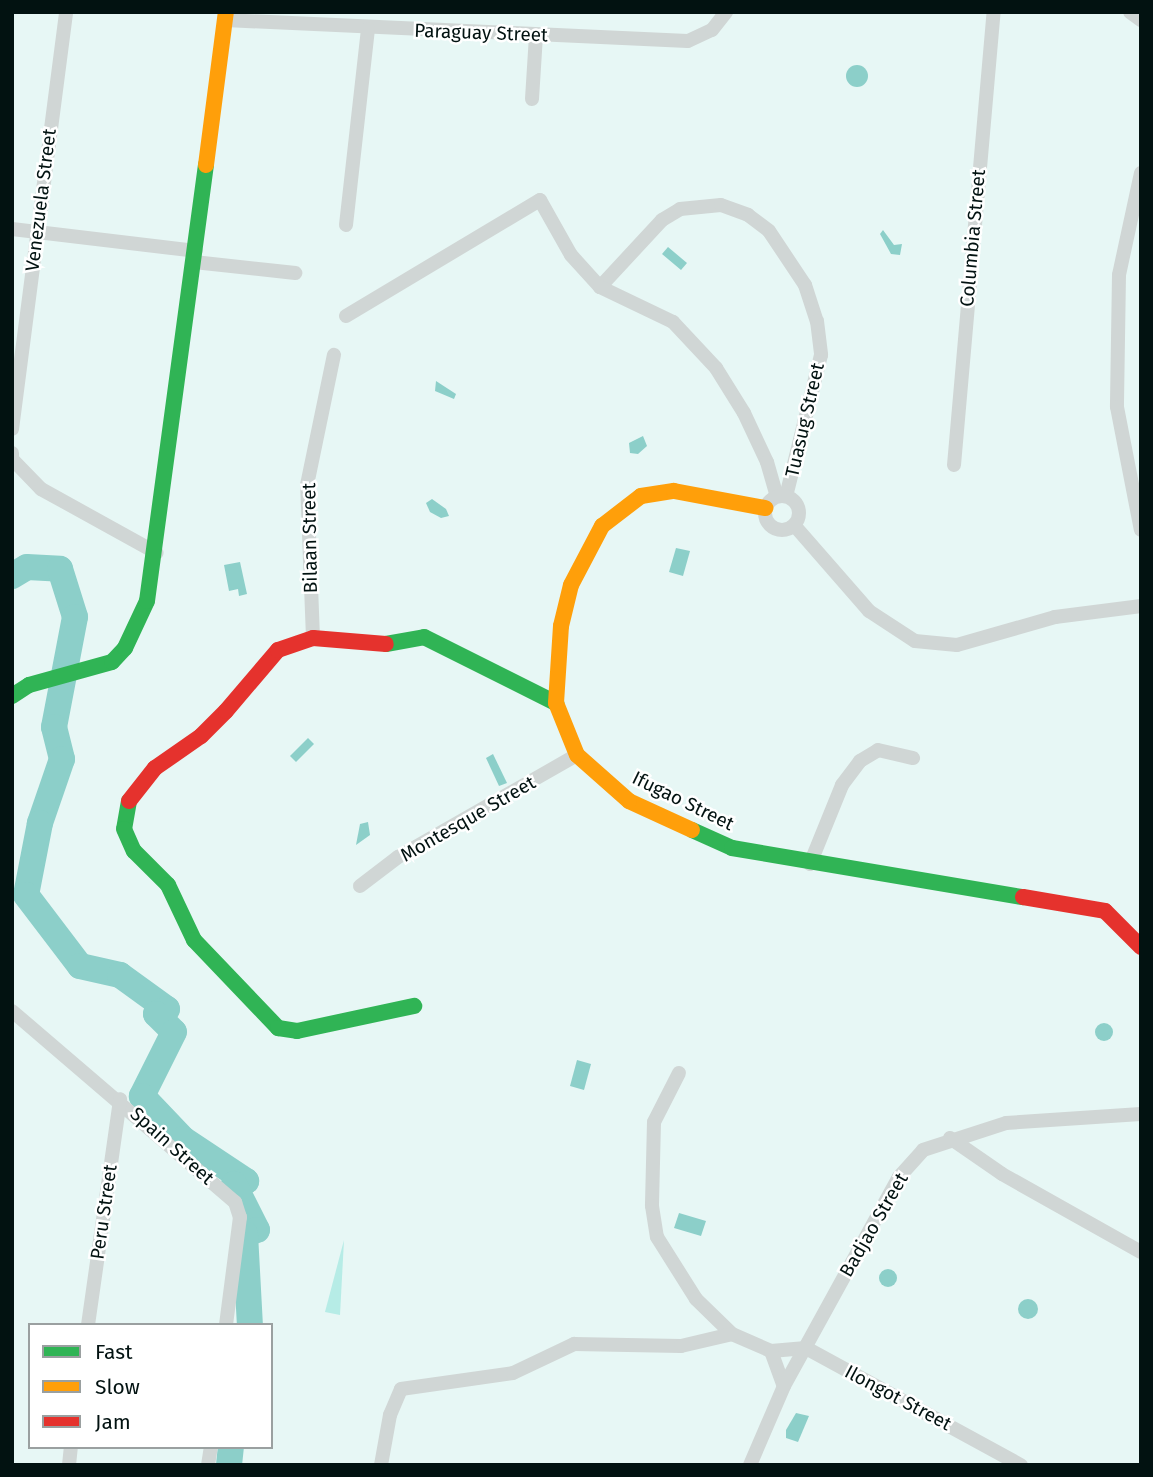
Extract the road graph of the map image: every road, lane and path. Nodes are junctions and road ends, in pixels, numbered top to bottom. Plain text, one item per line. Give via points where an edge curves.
1 (66, 12) edge
2 (726, 12) edge
3 (994, 12) edge
4 (1130, 12) edge
5 (225, 16) edge
6 (1141, 20) edge
7 (368, 29) junction
8 (536, 35) junction
9 (532, 99) dead end
10 (1141, 173) edge
11 (346, 225) dead end
12 (12, 229) edge
13 (37, 233) junction
14 (195, 256) junction
15 (295, 273) dead end
16 (600, 288) junction
17 (345, 316) dead end
18 (334, 355) dead end
19 (12, 429) edge
20 (12, 453) edge
21 (954, 465) dead end
22 (781, 496) junction
23 (765, 508) junction
24 (794, 525) junction
25 (1141, 530) edge
26 (157, 553) junction
27 (1141, 606) edge
28 (313, 638) junction
29 (12, 696) edge
30 (556, 703) junction
31 (577, 755) junction
32 (913, 758) dead end
33 (810, 864) junction
34 (360, 886) dead end
35 (1141, 947) edge
36 (414, 1006) dead end
37 (12, 1011) edge
38 (679, 1073) dead end
39 (120, 1099) junction
40 (1141, 1114) edge
41 (950, 1138) junction
42 (1141, 1252) edge
43 (88, 1323) edge
44 (226, 1323) edge
45 (732, 1334) junction
46 (806, 1348) junction
47 (771, 1351) junction
48 (784, 1386) junction
49 (381, 1465) edge
50 (750, 1465) edge
51 (1021, 1465) edge

1 - 13 street, Venezuela Street
2 - 8 street, Paraguay Street via 712,30 688,41
3 - 21 street, Columbia Street
4 - 6 street
5 - 7 street, Paraguay Street
5 - 14 street
7 - 8 street, Paraguay Street
7 - 11 street
8 - 9 street
10 - 25 street via 1119,275 1117,407
12 - 13 street
13 - 14 street
13 - 19 street, Venezuela Street
14 - 15 street
14 - 26 street
16 - 17 street via 571,255 540,201 534,200
16 - 22 street via 673,322 716,368 744,412
16 - 22 street, Tuasug Street via 662,220 680,209 720,205 748,215 769,231 805,285 817,321 821,355
18 - 28 street, Bilaan Street via 307,485
20 - 26 street via 12,459 41,489
22 - 23 street
22 - 24 street via 800,511
23 - 24 street via 773,528 784,530
23 - 30 street, Ifugao Street via 674,491 641,496 622,508 589,545 571,585 561,626
24 - 27 street via 869,611 915,641 957,645 1055,617
26 - 29 street via 147,601 125,648 112,662 29,685
28 - 30 street via 373,646 424,637
28 - 36 street via 278,649 201,736 137,784 125,813 124,830 134,851 168,885 194,940 278,1028 298,1031
30 - 31 street, Ifugao Street
31 - 33 street, Ifugao Street via 620,795 657,815 732,848
31 - 34 street, Montesque Street via 398,857
32 - 33 street via 878,750 860,761 842,785
33 - 35 street, Ifugao Street via 1089,906 1105,911
37 - 39 street, Spain Street
38 - 45 street via 661,1106 653,1135 657,1237 696,1299
39 - 43 street, Peru Street
39 - 44 street, Spain Street via 239,1210
40 - 41 street, Badjao Street via 1006,1123
41 - 42 street via 1002,1174
41 - 46 street, Badjao Street via 923,1150 899,1177
45 - 47 street
45 - 49 street via 681,1346 575,1344 513,1373 401,1389 390,1415
46 - 47 street
46 - 48 street, Badjao Street
46 - 51 street, Ilongot Street
47 - 48 street
48 - 50 street, Badjao Street

